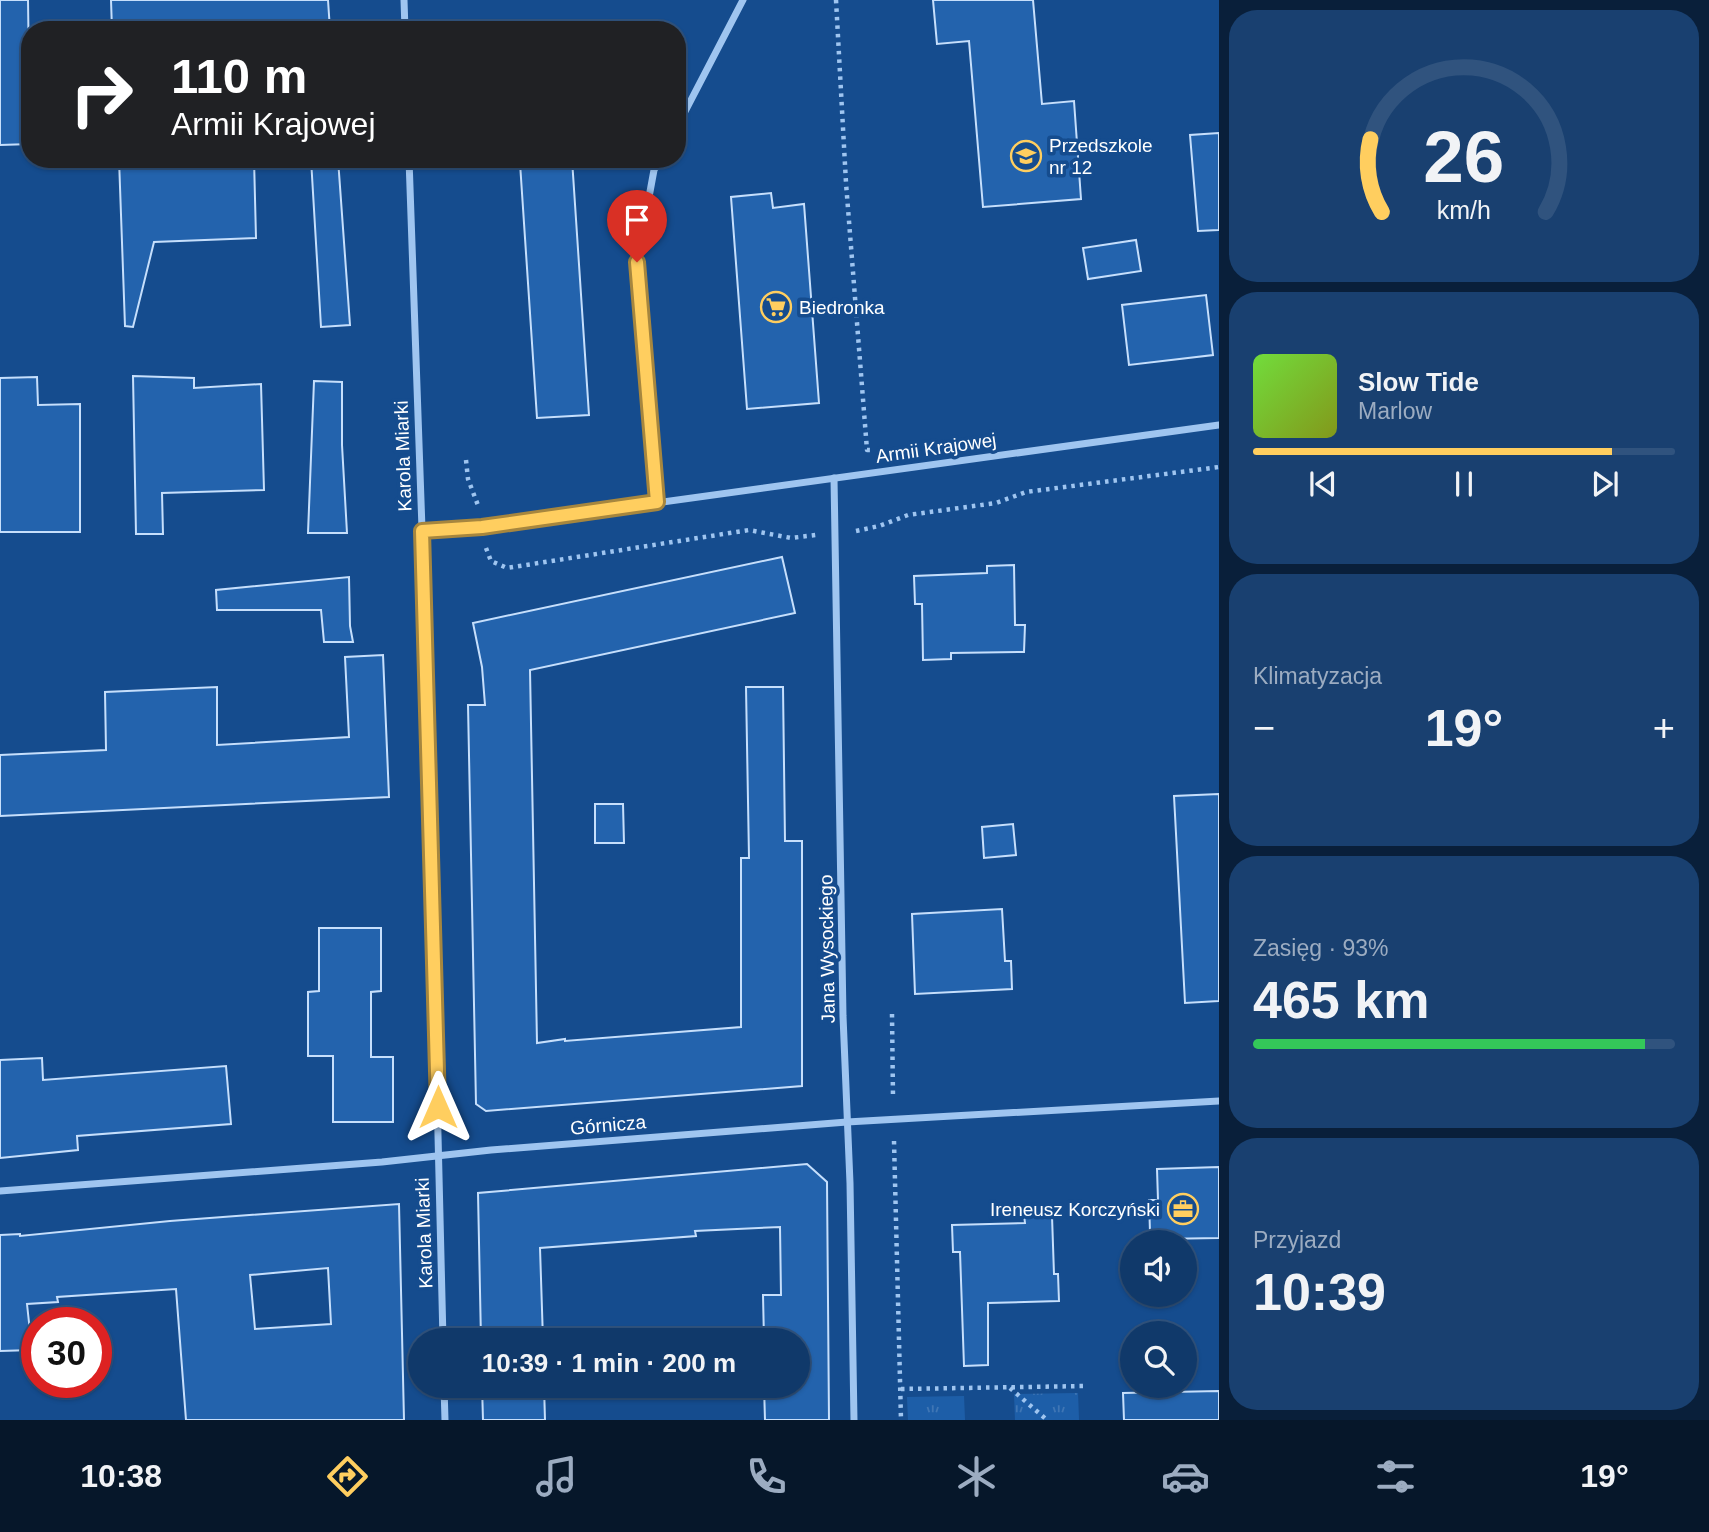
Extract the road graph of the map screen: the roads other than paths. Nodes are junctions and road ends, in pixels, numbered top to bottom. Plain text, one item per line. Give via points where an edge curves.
1 (404, 0) edge
2 (743, 0) edge
3 (405, 21) edge
4 (686, 110) edge
5 (410, 168) edge
6 (655, 168) edge
7 (1219, 425) edge
8 (834, 478) junction
9 (657, 502) junction
10 (422, 531) junction
11 (1219, 1101) edge
12 (847, 1122) junction
13 (438, 1157) junction
14 (0, 1191) edge
15 (443, 1328) edge
16 (444, 1398) edge
17 (445, 1420) edge
18 (854, 1420) edge

1 - 3 street
2 - 4 street
5 - 10 street, Karola Miarki
6 - 9 street via 637,262
7 - 8 street, Armii Krajowej
8 - 9 street, Armii Krajowej
8 - 12 street, Jana Wysockiego
9 - 10 street, Armii Krajowej
10 - 13 street, Karola Miarki
11 - 12 street, Górnicza
12 - 13 street, Górnicza
12 - 18 street, Jana Wysockiego
13 - 14 street, Górnicza
13 - 15 street, Karola Miarki
16 - 17 street

